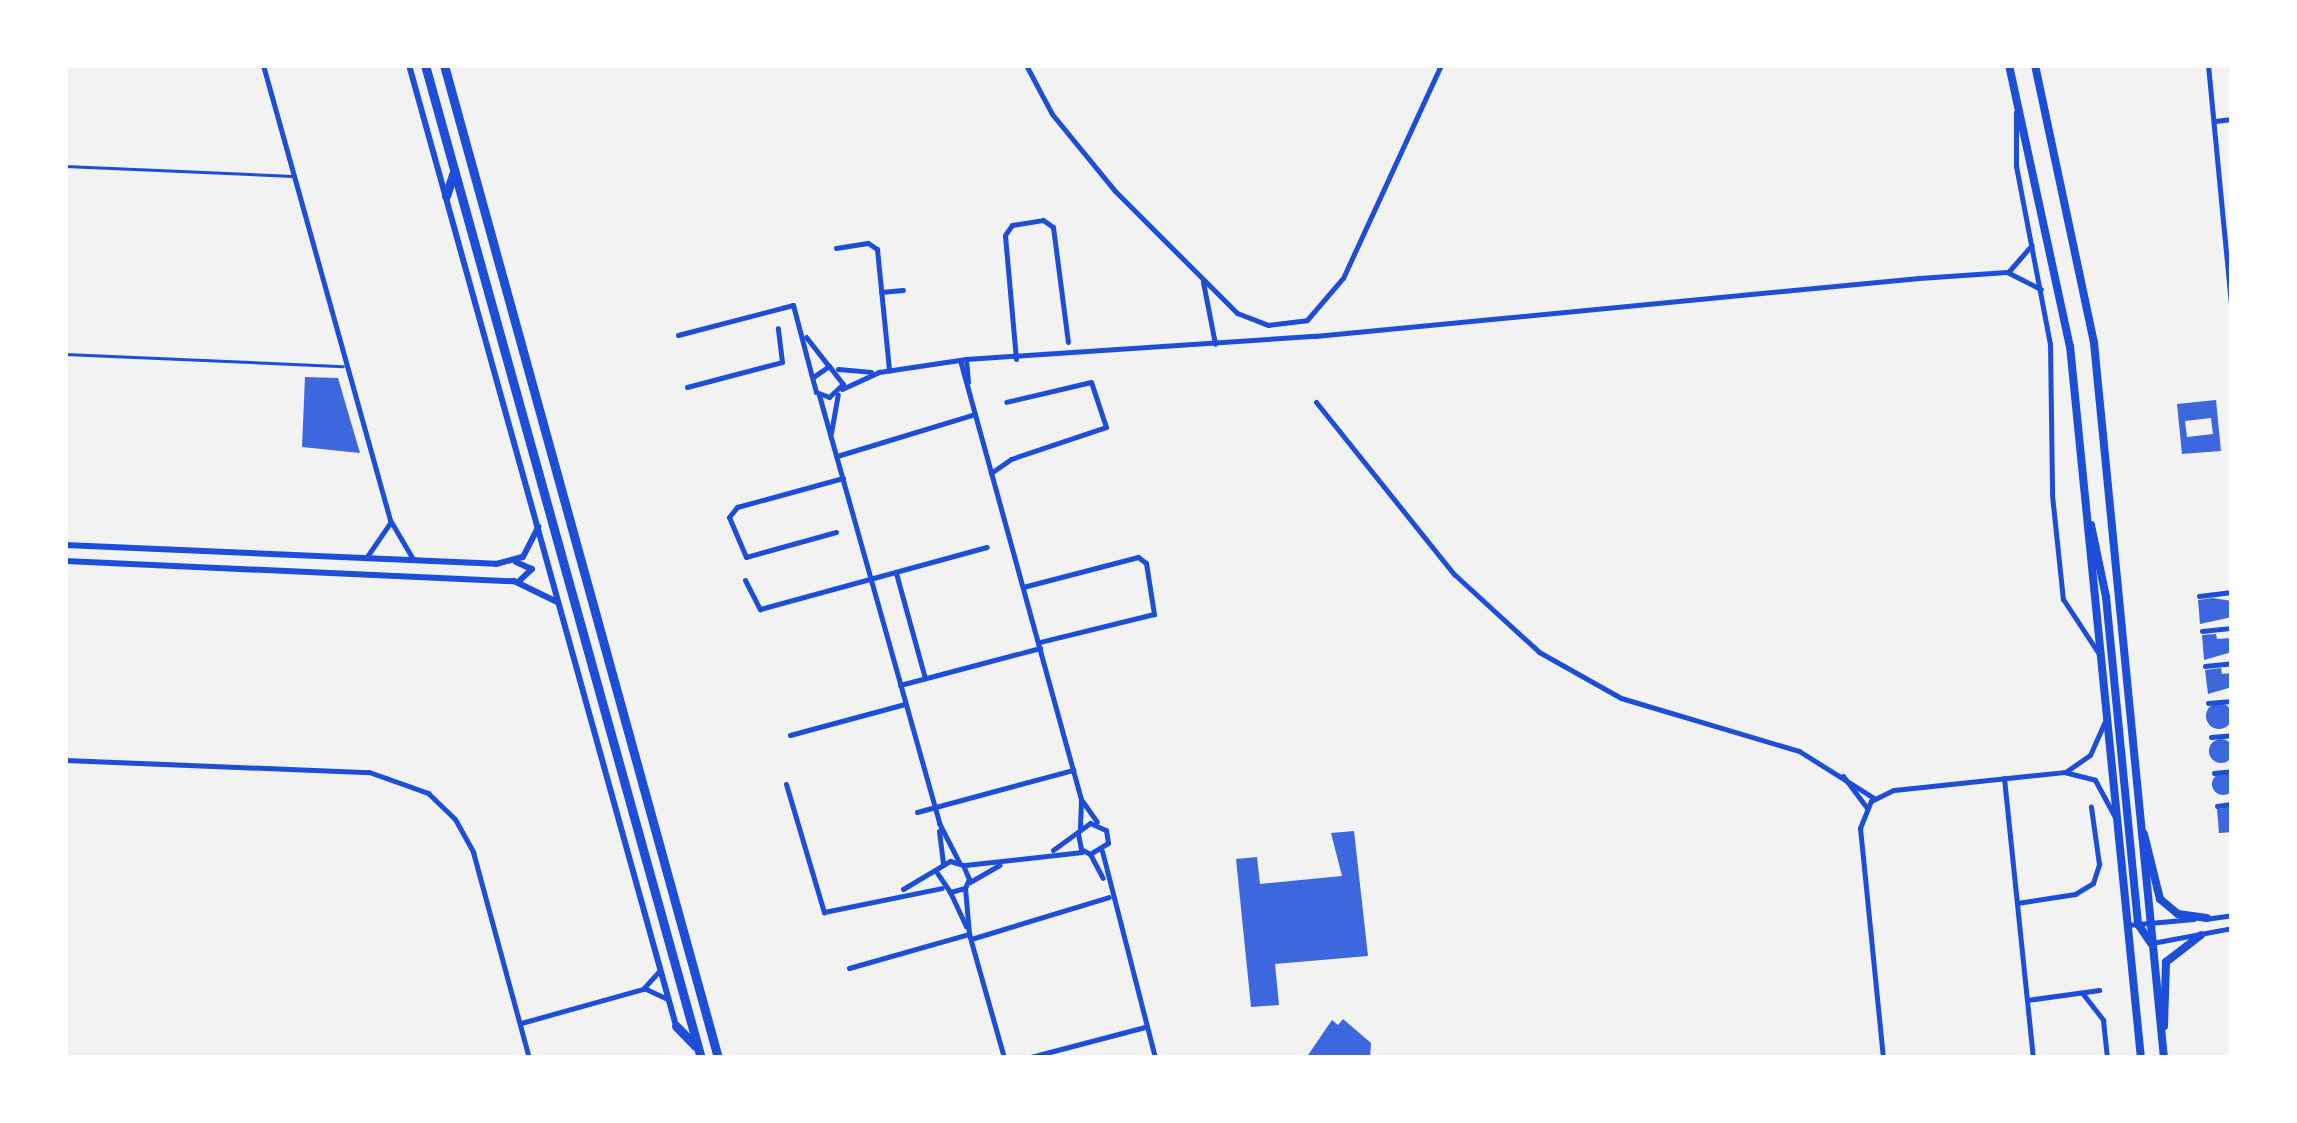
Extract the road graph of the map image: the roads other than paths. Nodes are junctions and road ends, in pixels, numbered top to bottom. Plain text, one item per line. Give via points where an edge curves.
1 (263, 65) edge
2 (410, 65) edge
3 (425, 65) edge
4 (444, 65) edge
5 (1026, 65) edge
6 (1442, 65) edge
7 (2009, 65) edge
8 (2035, 65) edge
9 (2208, 65) edge
10 (2019, 99) junction
11 (2232, 119) edge
12 (2215, 120) junction
13 (65, 166) edge
14 (454, 172) junction
15 (294, 176) junction
16 (446, 196) junction
17 (2032, 244) junction
18 (836, 248) dead end
19 (2229, 248) edge
20 (2229, 256) edge
21 (2007, 272) junction
22 (1199, 275) junction
23 (2040, 289) junction
24 (903, 290) dead end
25 (881, 292) junction
26 (2232, 316) edge
27 (778, 328) dead end
28 (804, 334) junction
29 (678, 335) dead end
30 (1068, 342) dead end
31 (1215, 344) junction
32 (65, 354) edge
33 (1016, 358) junction
34 (963, 359) junction
35 (346, 366) junction
36 (829, 366) junction
37 (838, 369) junction
38 (889, 370) junction
39 (879, 372) junction
40 (812, 377) junction
41 (688, 387) dead end
42 (840, 391) junction
43 (820, 395) junction
44 (1006, 402) dead end
45 (1316, 402) dead end
46 (975, 414) junction
47 (831, 436) junction
48 (837, 456) junction
49 (991, 473) junction
50 (843, 478) junction
51 (2086, 506) junction
52 (390, 520) junction
53 (538, 528) junction
54 (836, 532) dead end
55 (65, 545) edge
56 (987, 547) dead end
57 (366, 558) junction
58 (413, 560) junction
59 (65, 561) edge
60 (516, 562) junction
61 (896, 573) junction
62 (746, 580) dead end
63 (871, 580) junction
64 (514, 581) junction
65 (1022, 586) junction
66 (2232, 592) edge
67 (2199, 596) dead end
68 (557, 602) junction
69 (2232, 628) edge
70 (2202, 632) dead end
71 (1039, 644) junction
72 (2099, 654) junction
73 (2232, 663) edge
74 (2206, 666) dead end
75 (925, 678) junction
76 (900, 685) junction
77 (2232, 701) edge
78 (2208, 703) dead end
79 (905, 704) junction
80 (2104, 722) junction
81 (790, 735) dead end
82 (2232, 735) edge
83 (2211, 737) dead end
84 (65, 760) edge
85 (1073, 770) junction
86 (2232, 770) edge
87 (2064, 772) junction
88 (2214, 772) dead end
89 (1841, 773) junction
90 (2004, 778) junction
91 (786, 784) dead end
92 (1874, 798) junction
93 (1081, 799) junction
94 (2232, 804) edge
95 (2091, 806) dead end
96 (2217, 806) dead end
97 (1866, 807) junction
98 (934, 808) junction
99 (916, 812) dead end
100 (2139, 820) junction
101 (2116, 821) junction
102 (938, 824) junction
103 (1099, 824) junction
104 (1079, 832) junction
105 (1053, 850) junction
106 (1102, 851) junction
107 (1088, 853) junction
108 (1006, 862) junction
109 (961, 863) junction
110 (943, 864) junction
111 (937, 873) junction
112 (1106, 884) junction
113 (966, 886) junction
114 (942, 888) junction
115 (950, 892) junction
116 (892, 894) junction
117 (1109, 897) junction
118 (2017, 903) junction
119 (2232, 915) edge
120 (2207, 918) junction
121 (2149, 923) junction
122 (2138, 924) junction
123 (2127, 925) junction
124 (2232, 928) edge
125 (2200, 935) junction
126 (970, 937) junction
127 (2152, 943) junction
128 (660, 968) junction
129 (849, 968) dead end
130 (643, 989) junction
131 (2099, 990) dead end
132 (2083, 994) junction
133 (2027, 1000) junction
134 (670, 1002) junction
135 (522, 1023) junction
136 (676, 1026) joint
137 (1146, 1026) junction
138 (2162, 1035) junction
139 (700, 1053) edge
140 (529, 1058) edge
141 (718, 1058) edge
142 (1001, 1058) edge
143 (1029, 1058) edge
144 (1154, 1058) edge
145 (1882, 1058) edge
146 (2033, 1058) edge
147 (2107, 1058) edge
148 (2142, 1058) edge
149 (2164, 1058) edge

1 - 15 street
2 - 16 main road
3 - 14 highway
4 - 141 highway
5 - 22 street via 1042,101 1091,164
6 - 22 street via 1351,265 1312,317 1252,322
7 - 10 main road
8 - 100 main road via 2090,316
9 - 12 street
10 - 17 street via 2016,160
10 - 51 main road via 2070,346
11 - 12 street
12 - 19 street
13 - 15 lane
14 - 16 highway
14 - 139 highway
15 - 35 street
16 - 53 main road
17 - 21 street
17 - 23 street
18 - 25 street via 874,244
19 - 20 street
20 - 26 street
21 - 23 street
21 - 31 street
22 - 31 street
23 - 72 street via 2052,369 2052,495 2063,599
24 - 25 street
25 - 38 street
27 - 41 street via 782,362
28 - 29 street via 790,304
28 - 36 street
28 - 40 street
30 - 33 street via 1053,228 1043,220 1012,224 1004,236
31 - 33 street
32 - 35 lane
33 - 34 street
34 - 38 street
34 - 46 street
35 - 52 street
36 - 37 street
36 - 40 street
37 - 39 street
37 - 42 street
38 - 39 street
39 - 42 street
40 - 43 street
42 - 43 street
42 - 47 street
43 - 47 street
44 - 49 street via 1088,382 1106,427 1010,459
45 - 89 street via 1454,574 1539,652 1620,698 1750,732
46 - 48 street
46 - 49 street
47 - 48 street
48 - 50 street
49 - 65 street
50 - 54 street via 737,507 729,518 746,557
50 - 63 street
51 - 72 main road
51 - 122 main road via 2106,597
52 - 57 street via 380,546
52 - 58 street
53 - 60 main road
53 - 68 main road
55 - 57 main road
56 - 61 street
57 - 58 main road
58 - 60 main road
59 - 64 main road
60 - 64 main road via 530,565 532,573
61 - 63 street
61 - 75 street
62 - 63 street via 760,610
63 - 76 street
64 - 68 main road
65 - 71 street
65 - 71 street via 1138,557 1146,563 1154,614
66 - 67 street
68 - 128 main road
69 - 70 street
71 - 75 street
71 - 85 street
72 - 80 main road
73 - 74 street
75 - 76 street
76 - 79 street
77 - 78 street
79 - 81 street
79 - 98 street
80 - 87 street via 2090,755
80 - 101 main road
82 - 83 street
84 - 135 street via 369,772 417,786 447,809 468,840
85 - 93 street
85 - 98 street
86 - 88 street
87 - 90 street
87 - 101 street via 2095,780
89 - 92 street
89 - 97 street
90 - 92 street via 1889,790
90 - 118 street
91 - 116 street via 821,909
92 - 97 street
93 - 103 street
93 - 104 street
94 - 96 street
95 - 118 street via 2099,864 2092,883 2076,894
97 - 145 street via 1860,828
98 - 99 street
98 - 102 street
100 - 120 main road via 2160,899 2178,914
100 - 121 main road
101 - 123 main road
102 - 109 street
102 - 110 street
103 - 104 street
103 - 106 street via 1108,839
104 - 105 street
104 - 107 street
105 - 107 street
105 - 108 street
106 - 107 street
106 - 112 street
107 - 112 street
108 - 109 street
108 - 113 street
109 - 110 street
109 - 113 street
110 - 111 street
111 - 114 street
111 - 116 street
112 - 117 street
113 - 115 street
113 - 126 street
114 - 115 street
114 - 116 street
115 - 126 street
117 - 126 street
117 - 137 street
118 - 133 street
119 - 120 street
120 - 121 street
121 - 122 street
121 - 127 main road
122 - 123 street
122 - 127 main road
123 - 148 main road
124 - 125 street
125 - 127 street
125 - 138 main road via 2166,962
126 - 129 street
126 - 142 street
127 - 138 main road
128 - 130 street
128 - 134 main road
130 - 134 street
130 - 135 street
131 - 132 street
132 - 133 street
132 - 147 street via 2103,1020
133 - 146 street
134 - 136 main road
135 - 140 street
136 - 139 highway
137 - 143 street
137 - 144 street
138 - 149 main road

